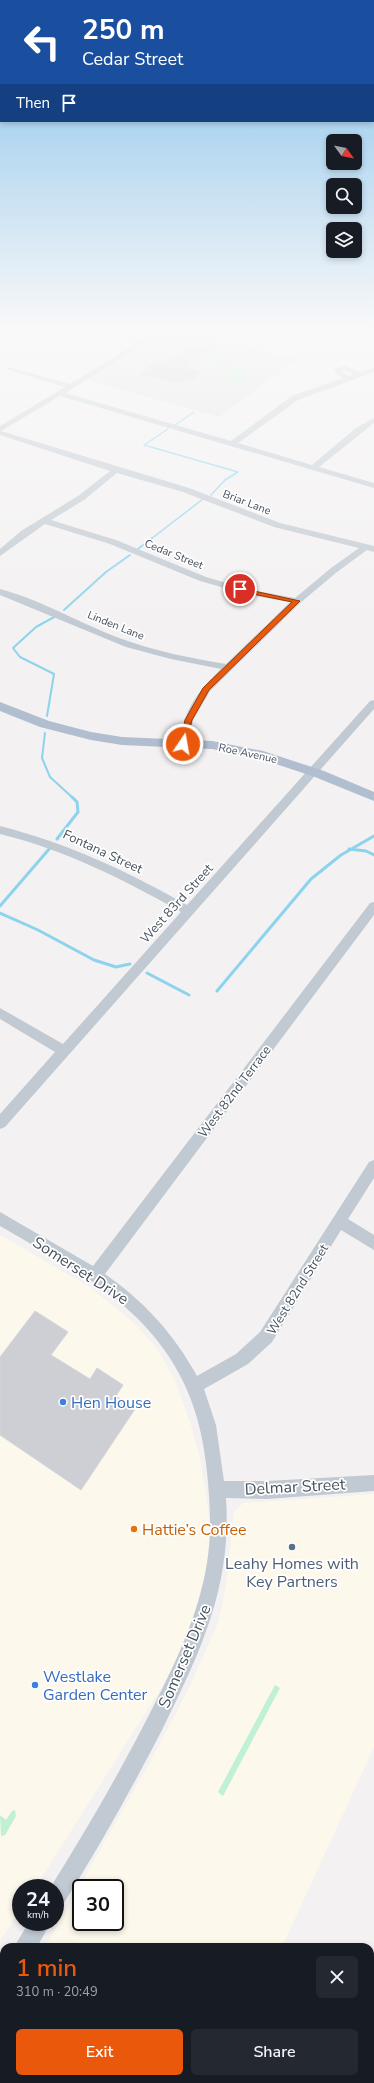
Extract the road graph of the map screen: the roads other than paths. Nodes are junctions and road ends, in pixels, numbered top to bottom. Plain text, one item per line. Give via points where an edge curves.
1 (192, 432) edge
2 (248, 432) edge
3 (356, 432) edge
4 (0, 433) edge
5 (232, 444) junction
6 (312, 468) junction
7 (116, 470) junction
8 (374, 486) edge
9 (45, 521) junction
10 (370, 548) edge
11 (0, 553) edge
12 (0, 592) edge
13 (297, 601) junction
14 (226, 667) junction
15 (373, 705) edge
16 (2, 708) edge
17 (183, 744) junction
18 (312, 772) junction
19 (374, 797) edge
20 (0, 830) edge
21 (374, 906) edge
22 (188, 911) junction
23 (0, 1013) edge
24 (64, 1051) junction
25 (0, 1123) edge
26 (374, 1166) edge
27 (0, 1218) edge
28 (339, 1221) junction
29 (374, 1243) edge
30 (94, 1276) junction
31 (194, 1386) junction
32 (374, 1483) edge
33 (217, 1489) junction
34 (64, 1884) edge
35 (35, 1931) edge
36 (28, 1943) edge

1 - 5 street
2 - 5 street
3 - 6 street
4 - 7 street, Briar Lane
5 - 6 street
6 - 8 street
7 - 9 street via 81,498
7 - 10 street, Briar Lane via 186,490 277,525
9 - 11 street via 24,533
9 - 13 street, Cedar Street via 113,542 203,579
10 - 13 street
12 - 14 street, Linden Lane via 31,602 134,647
13 - 14 street
14 - 17 street via 196,703 185,728
15 - 18 street, West 83rd Street
16 - 17 main road, Roe Avenue via 47,725 96,737
17 - 18 main road, Roe Avenue via 245,750
18 - 19 main road, Roe Avenue
18 - 22 street, West 83rd Street
20 - 22 street, Fontana Street via 53,844 95,860
21 - 30 street, West 82nd Terrace
22 - 24 street, West 83rd Street
23 - 24 street
24 - 25 street, West 83rd Street
26 - 28 street, West 82nd Street
27 - 30 street, Somerset Drive
28 - 29 street
28 - 31 street, West 82nd Street via 260,1345 230,1367
30 - 31 street, Somerset Drive via 127,1298 146,1317 165,1340
31 - 33 street, Somerset Drive via 204,1411
32 - 33 street, Delmar Street via 266,1490
33 - 34 street, Somerset Drive via 216,1562 199,1628 180,1675 133,1768
35 - 36 street

